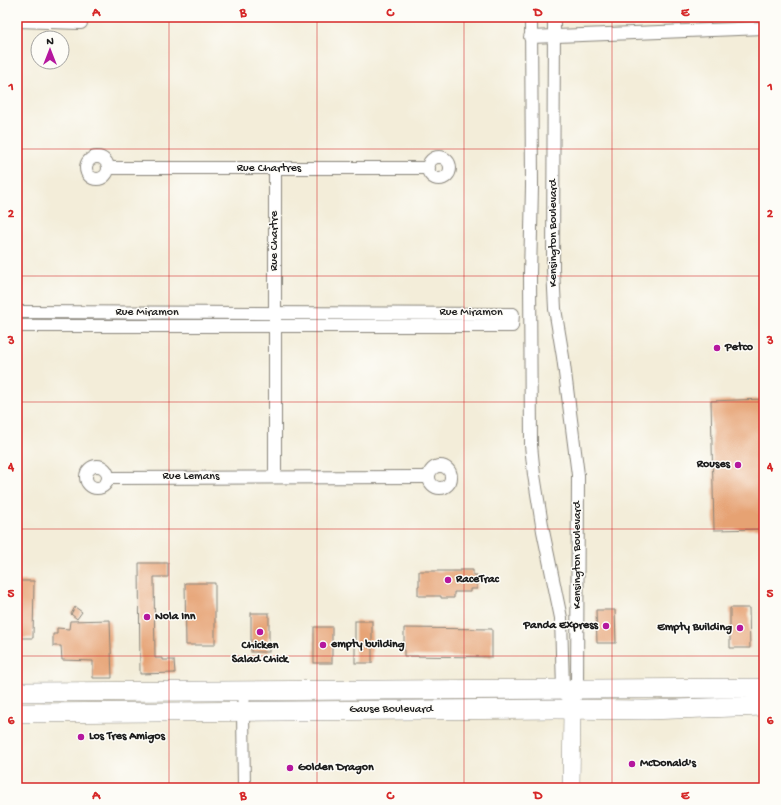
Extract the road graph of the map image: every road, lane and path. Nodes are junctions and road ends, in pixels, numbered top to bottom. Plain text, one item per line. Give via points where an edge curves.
1 (530, 17) edge
2 (554, 17) edge
3 (17, 21) edge
4 (80, 23) dead end
5 (764, 28) edge
6 (554, 36) junction
7 (530, 37) junction
8 (109, 168) dead end
9 (428, 168) dead end
10 (275, 169) junction
11 (17, 312) edge
12 (275, 313) junction
13 (17, 326) edge
14 (275, 326) junction
15 (275, 477) junction
16 (428, 477) dead end
17 (108, 478) dead end
18 (764, 688) edge
19 (570, 689) junction
20 (244, 691) junction
21 (17, 692) edge
22 (764, 706) edge
23 (572, 709) junction
24 (242, 712) junction
25 (17, 713) edge
26 (244, 788) edge
27 (572, 788) edge

1 - 7 street, Kensington Boulevard
2 - 6 street, Kensington Boulevard
3 - 4 street
5 - 6 street
6 - 7 street
6 - 19 street, Kensington Boulevard via 553,269 578,475
7 - 19 street, Kensington Boulevard via 531,445 543,531 561,618
8 - 10 street, Rue Chartres
9 - 10 street, Rue Chartres
10 - 12 street, Rue Chartre
11 - 12 street, Rue Miramon
12 - 14 street
12 - 14 street, Rue Miramon via 513,314 512,326
13 - 14 street, Rue Miramon
14 - 15 street
15 - 16 street, Rue Lemans
15 - 17 street, Rue Lemans
18 - 19 main road, Gause Boulevard
19 - 20 main road, Gause Boulevard
19 - 23 street, Kensington Boulevard
20 - 21 main road, Gause Boulevard
20 - 24 street
22 - 23 main road, Gause Boulevard via 647,710
23 - 24 main road, Gause Boulevard
23 - 27 street
24 - 25 main road, Gause Boulevard
24 - 26 street

